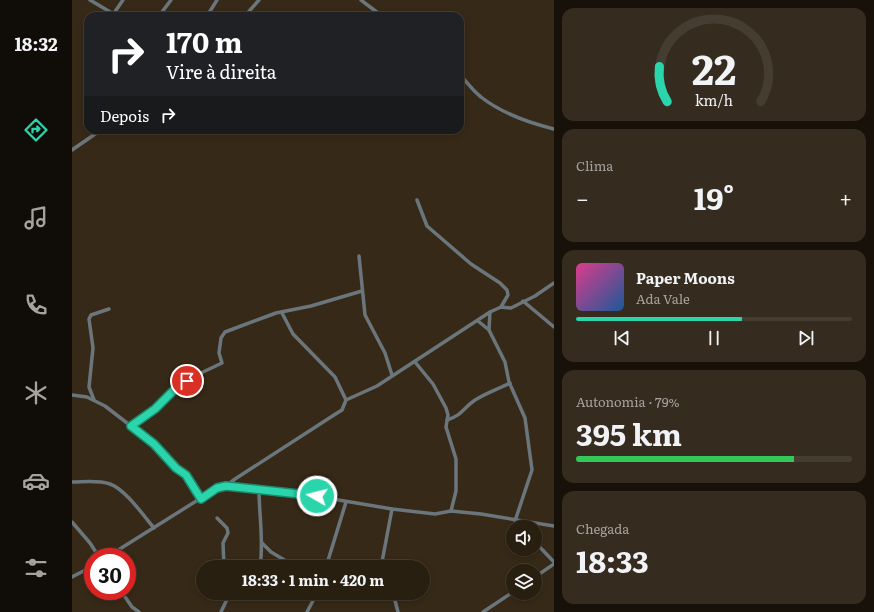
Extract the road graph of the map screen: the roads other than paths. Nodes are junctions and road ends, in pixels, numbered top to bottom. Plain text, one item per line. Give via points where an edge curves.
1 (90, 0) edge
2 (123, 0) edge
3 (171, 0) edge
4 (217, 0) edge
5 (259, 0) edge
6 (361, 0) edge
7 (109, 12) edge
8 (116, 12) edge
9 (162, 12) edge
10 (210, 12) edge
11 (248, 12) edge
12 (377, 12) edge
13 (464, 79) edge
14 (554, 129) edge
15 (95, 134) edge
16 (72, 150) edge
17 (417, 200) dead end
18 (359, 256) dead end
19 (554, 283) edge
20 (362, 291) junction
21 (523, 301) junction
22 (501, 307) junction
23 (109, 309) dead end
24 (490, 312) junction
25 (282, 313) junction
26 (478, 321) junction
27 (554, 327) edge
28 (489, 330) junction
29 (415, 362) junction
30 (392, 375) junction
31 (510, 383) junction
32 (72, 395) edge
33 (94, 400) junction
34 (346, 400) junction
35 (446, 420) junction
36 (131, 426) junction
37 (72, 482) edge
38 (226, 486) junction
39 (259, 489) junction
40 (201, 499) junction
41 (346, 502) junction
42 (392, 509) junction
43 (451, 511) junction
44 (217, 518) dead end
45 (511, 520) edge
46 (515, 520) edge
47 (72, 522) edge
48 (542, 524) edge
49 (554, 526) edge
50 (154, 528) junction
51 (262, 543) junction
52 (93, 548) edge
53 (122, 548) edge
54 (542, 550) edge
55 (224, 560) edge
56 (261, 560) edge
57 (284, 560) edge
58 (328, 560) edge
59 (382, 560) edge
60 (554, 563) edge
61 (84, 571) edge
62 (542, 572) edge
63 (72, 578) edge
64 (506, 597) edge
65 (127, 600) edge
66 (227, 600) edge
67 (313, 600) edge
68 (395, 600) edge
69 (139, 612) edge
70 (221, 612) edge
71 (307, 612) edge
72 (398, 612) edge
73 (483, 612) edge

1 - 7 street
2 - 8 street
3 - 9 street
4 - 10 street
5 - 11 street
6 - 12 street
13 - 14 street via 495,107 536,125
15 - 16 street
17 - 22 street via 427,226 471,264 507,290 508,297
18 - 20 street
19 - 21 street
20 - 25 street
20 - 30 street via 365,315 385,353
21 - 22 street via 511,308
21 - 27 street
22 - 24 street
23 - 33 street via 91,315 89,319 93,348 89,387
24 - 26 street
24 - 28 street
25 - 34 street via 292,334 335,377
25 - 36 street via 225,332 221,338 219,353 222,363 183,382 155,409
26 - 28 street
26 - 29 street
28 - 31 street via 505,362
29 - 30 street
29 - 35 street via 440,395 448,415
30 - 34 street via 377,386
31 - 35 street via 481,396 459,416
31 - 46 street via 525,418 532,459 528,486
32 - 33 street
33 - 36 street via 115,412
34 - 38 street via 342,410 334,416
35 - 43 street via 456,459 456,491
36 - 40 street via 186,475
37 - 50 street via 108,483 115,486
38 - 39 street
38 - 40 street via 217,488
39 - 41 street
39 - 51 street
40 - 50 street
41 - 42 street
41 - 58 street
42 - 43 street via 435,514
42 - 59 street
43 - 45 street
44 - 55 street via 227,528 228,533 223,543
47 - 52 street
48 - 49 street
50 - 53 street
51 - 56 street
51 - 57 street
54 - 60 street
60 - 62 street
61 - 63 street
64 - 73 street
65 - 69 street
66 - 70 street
67 - 71 street
68 - 72 street

